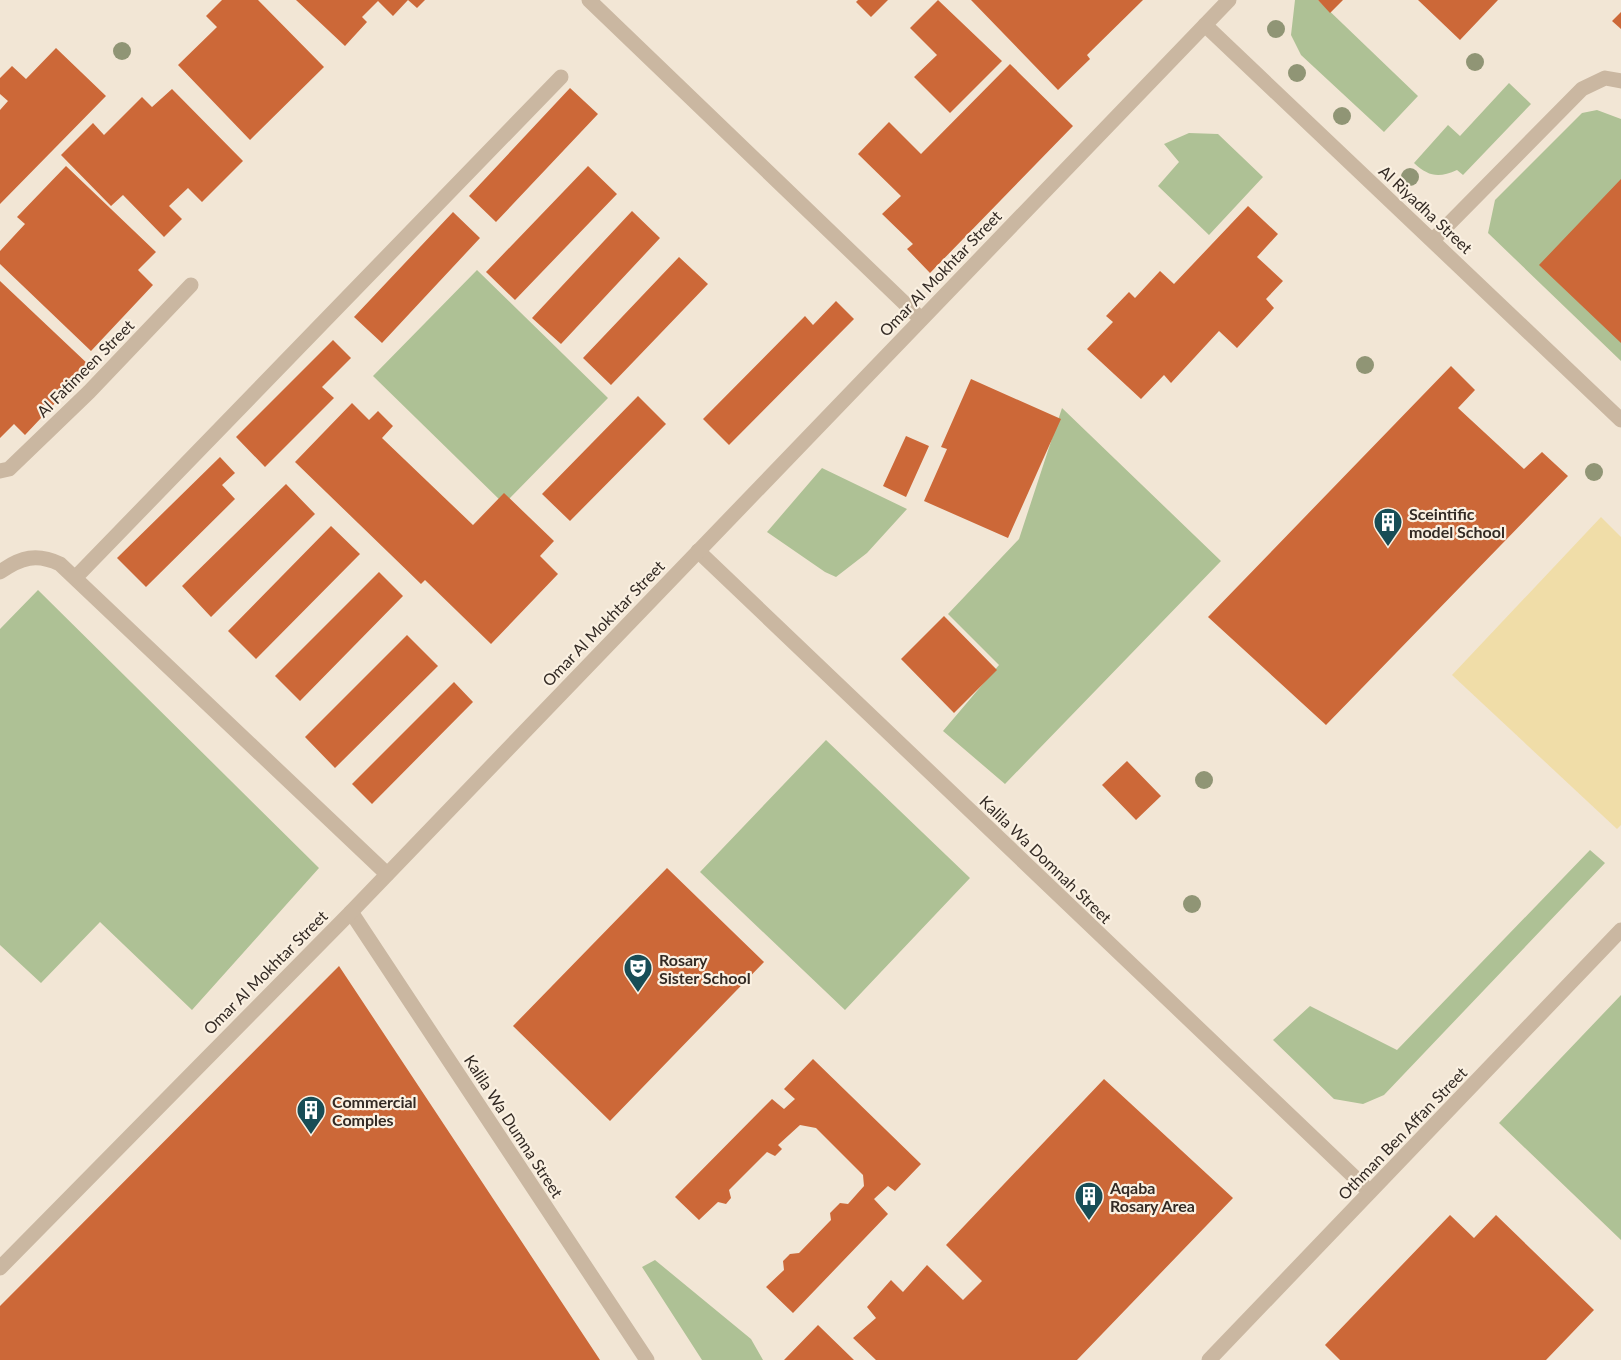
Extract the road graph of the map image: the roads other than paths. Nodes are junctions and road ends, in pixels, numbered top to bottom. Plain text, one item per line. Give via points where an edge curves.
1 (589, 0) edge
2 (1229, 0) edge
3 (1205, 25) junction
4 (561, 77) dead end
5 (1621, 81) edge
6 (1433, 240) junction
7 (191, 285) dead end
8 (921, 319) junction
9 (1621, 420) edge
10 (0, 471) edge
11 (698, 551) junction
12 (0, 572) edge
13 (75, 578) junction
14 (387, 874) junction
15 (351, 912) junction
16 (1621, 930) edge
17 (1370, 1192) junction
18 (0, 1268) edge
19 (647, 1360) edge
20 (1209, 1360) edge

1 - 8 street
2 - 3 street, Omar Al Mokhtar Street
3 - 6 street, Al Riyadha Street
3 - 8 street, Omar Al Mokhtar Street
4 - 13 street
5 - 6 street via 1605,78 1582,89
6 - 9 street, Al Riyadha Street
7 - 10 street, Al Fatimeen Street via 89,392 9,469
8 - 11 street, Omar Al Mokhtar Street
11 - 14 street, Omar Al Mokhtar Street
11 - 17 street, Kalila Wa Domnah Street
12 - 13 street via 25,557 45,557
13 - 14 street
14 - 15 street, Omar Al Mokhtar Street
15 - 18 street, Omar Al Mokhtar Street
15 - 19 street, Kalila Wa Dumna Street
16 - 17 street, Othman Ben Affan Street
17 - 20 street, Othman Ben Affan Street

